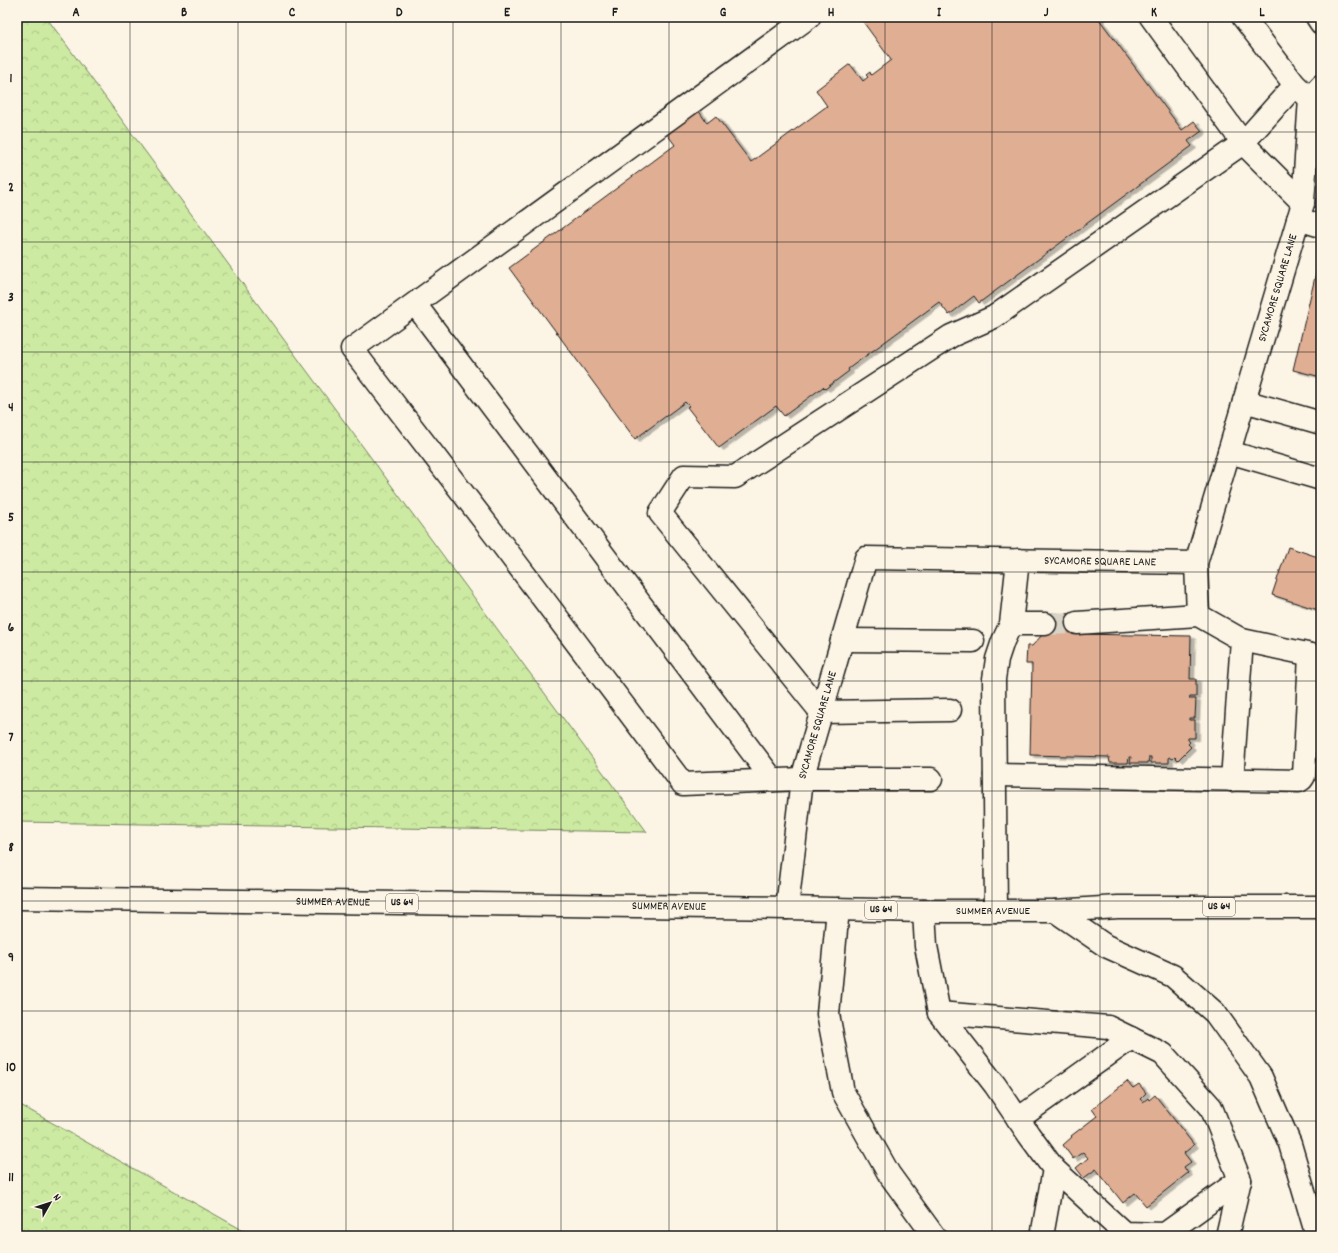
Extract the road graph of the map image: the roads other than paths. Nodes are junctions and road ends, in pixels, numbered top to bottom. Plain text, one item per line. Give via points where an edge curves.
1 (809, 17) edge
2 (1152, 17) edge
3 (1243, 17) edge
4 (1317, 17) edge
5 (1321, 22) edge
6 (1309, 90) edge
7 (1243, 143) junction
8 (1300, 211) junction
9 (1321, 226) edge
10 (415, 304) junction
11 (1244, 401) junction
12 (1321, 423) edge
13 (1229, 452) junction
14 (1321, 480) edge
15 (1018, 560) junction
16 (1196, 563) junction
17 (1198, 615) junction
18 (1077, 623) tunnel mouth
19 (1011, 624) junction
20 (1045, 624) tunnel mouth
21 (842, 640) junction
22 (1242, 640) junction
23 (973, 641) dead end
24 (1315, 656) edge
25 (950, 710) dead end
26 (821, 712) junction
27 (995, 775) junction
28 (802, 779) junction
29 (931, 779) dead end
30 (773, 780) junction
31 (1232, 780) junction
32 (17, 898) edge
33 (1321, 907) edge
34 (786, 908) junction
35 (838, 909) junction
36 (924, 911) junction
37 (1055, 911) junction
38 (996, 912) junction
39 (939, 1013) junction
40 (1131, 1038) junction
41 (1018, 1119) junction
42 (1054, 1169) junction
43 (1240, 1180) junction
44 (934, 1236) edge
45 (1042, 1236) edge
46 (1228, 1236) edge
47 (1317, 1236) edge

1 - 10 main road
2 - 7 main road
3 - 6 main road
4 - 5 main road
6 - 7 main road
6 - 8 main road, SYCAMORE SQUARE LANE
7 - 8 main road
7 - 26 main road via 994,317 951,336 735,477 684,476 660,513
8 - 9 main road
8 - 11 main road, SYCAMORE SQUARE LANE
10 - 30 main road
10 - 30 main road via 352,350 683,784
11 - 12 main road
11 - 13 main road, SYCAMORE SQUARE LANE
13 - 14 main road
13 - 16 main road, SYCAMORE SQUARE LANE
15 - 16 main road, SYCAMORE SQUARE LANE
15 - 19 main road
15 - 21 main road, SYCAMORE SQUARE LANE via 866,558
16 - 17 main road
17 - 18 main road
17 - 22 main road
19 - 20 main road
19 - 27 main road via 997,659 994,679
21 - 23 main road
21 - 26 main road, SYCAMORE SQUARE LANE
22 - 24 main road
22 - 31 main road
24 - 31 main road via 1302,779
25 - 26 main road
26 - 28 main road, SYCAMORE SQUARE LANE
27 - 31 main road
27 - 38 main road
28 - 29 main road
28 - 30 main road
28 - 34 main road, SYCAMORE SQUARE LANE
32 - 34 main road, SUMMER AVENUE / US 64
33 - 37 main road, SUMMER AVENUE / US 64 via 1118,907
34 - 35 main road, SUMMER AVENUE / US 64
35 - 36 main road, SUMMER AVENUE / US 64
35 - 44 main road via 828,1014 843,1092 889,1174
36 - 38 main road, SUMMER AVENUE / US 64
36 - 39 main road via 926,946
37 - 38 main road, SUMMER AVENUE / US 64
37 - 47 main road via 1106,946 1173,976 1214,1013 1261,1077 1290,1144
39 - 40 main road via 1108,1027
39 - 41 main road via 995,1084
40 - 41 main road
40 - 43 main road via 1163,1054 1211,1107
41 - 42 main road
42 - 43 main road via 1124,1233 1165,1234
42 - 45 main road
43 - 46 main road

